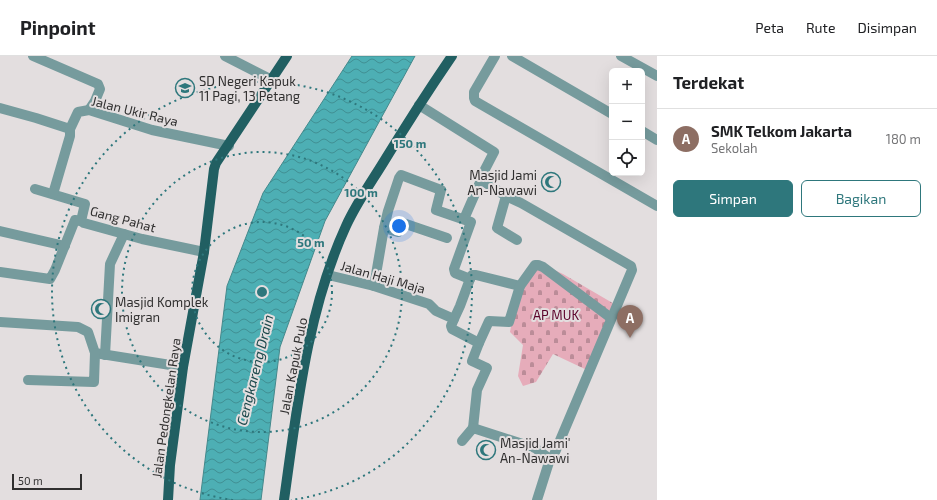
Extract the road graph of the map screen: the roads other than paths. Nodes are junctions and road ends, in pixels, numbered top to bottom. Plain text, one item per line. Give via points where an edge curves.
1 (33, 56) edge
2 (225, 56) edge
3 (287, 56) edge
4 (452, 56) edge
5 (495, 56) edge
6 (512, 56) edge
7 (621, 56) edge
8 (657, 76) edge
9 (272, 80) junction
10 (419, 105) junction
11 (0, 108) edge
12 (89, 110) junction
13 (609, 112) edge
14 (70, 129) junction
15 (645, 133) edge
16 (657, 140) edge
17 (229, 146) junction
18 (481, 180) junction
19 (35, 189) dead end
20 (53, 194) junction
21 (506, 196) junction
22 (657, 206) edge
23 (464, 219) junction
24 (81, 221) junction
25 (384, 228) junction
26 (0, 231) edge
27 (124, 234) junction
28 (447, 238) dead end
29 (517, 240) dead end
30 (65, 246) junction
31 (204, 252) junction
32 (0, 272) edge
33 (328, 275) junction
34 (470, 279) junction
35 (374, 286) junction
36 (520, 286) junction
37 (611, 318) junction
38 (454, 319) junction
39 (0, 322) edge
40 (480, 342) junction
41 (100, 354) junction
42 (183, 367) junction
43 (28, 380) dead end
44 (472, 428) junction
45 (462, 441) dead end
46 (550, 459) junction
47 (168, 500) edge
48 (284, 500) edge
49 (537, 500) edge

1 - 12 street via 98,84 100,89
2 - 9 street
3 - 9 main road, Jalan Pedongkelan Raya
4 - 10 main road, Jalan Kapuk Pulo
5 - 22 street via 474,92 478,104
6 - 13 street
7 - 8 street
9 - 17 main road, Jalan Pedongkelan Raya
10 - 18 street via 494,152
10 - 33 main road, Jalan Kapuk Pulo via 346,225
11 - 14 street
12 - 14 street, Jalan Ukir Raya via 78,112
12 - 17 street, Jalan Ukir Raya via 152,130
14 - 20 street
15 - 16 street
17 - 31 main road, Jalan Pedongkelan Raya via 216,163 212,175
18 - 21 street
18 - 23 street
19 - 20 street, Gang Pahat
20 - 24 street, Gang Pahat via 85,204
21 - 29 street via 497,228
21 - 37 street via 631,266 632,270
23 - 25 street via 436,210 441,190 401,175
23 - 34 street via 471,222 454,270 455,273
24 - 27 street, Gang Pahat
24 - 30 street via 75,220
25 - 28 street via 398,232 403,223
25 - 35 street
26 - 30 street
27 - 31 street, Gang Pahat
27 - 41 street via 110,264
30 - 32 street via 50,279
31 - 42 main road, Jalan Pedongkelan Raya
33 - 35 street, Jalan Haji Maja
33 - 48 main road, Jalan Kapuk Pulo via 307,346
34 - 36 street via 472,275 476,275
34 - 38 street
35 - 38 street, Jalan Haji Maja via 429,304 436,311
36 - 37 street via 535,265 538,265
36 - 40 street via 509,322 489,320
37 - 46 street
38 - 40 street via 452,329
39 - 41 street via 78,327 88,332
40 - 44 street via 472,361 487,368 476,390
41 - 42 street
41 - 43 street via 94,382
42 - 47 main road, Jalan Pedongkelan Raya
44 - 45 street
44 - 46 street via 535,448
46 - 49 street

